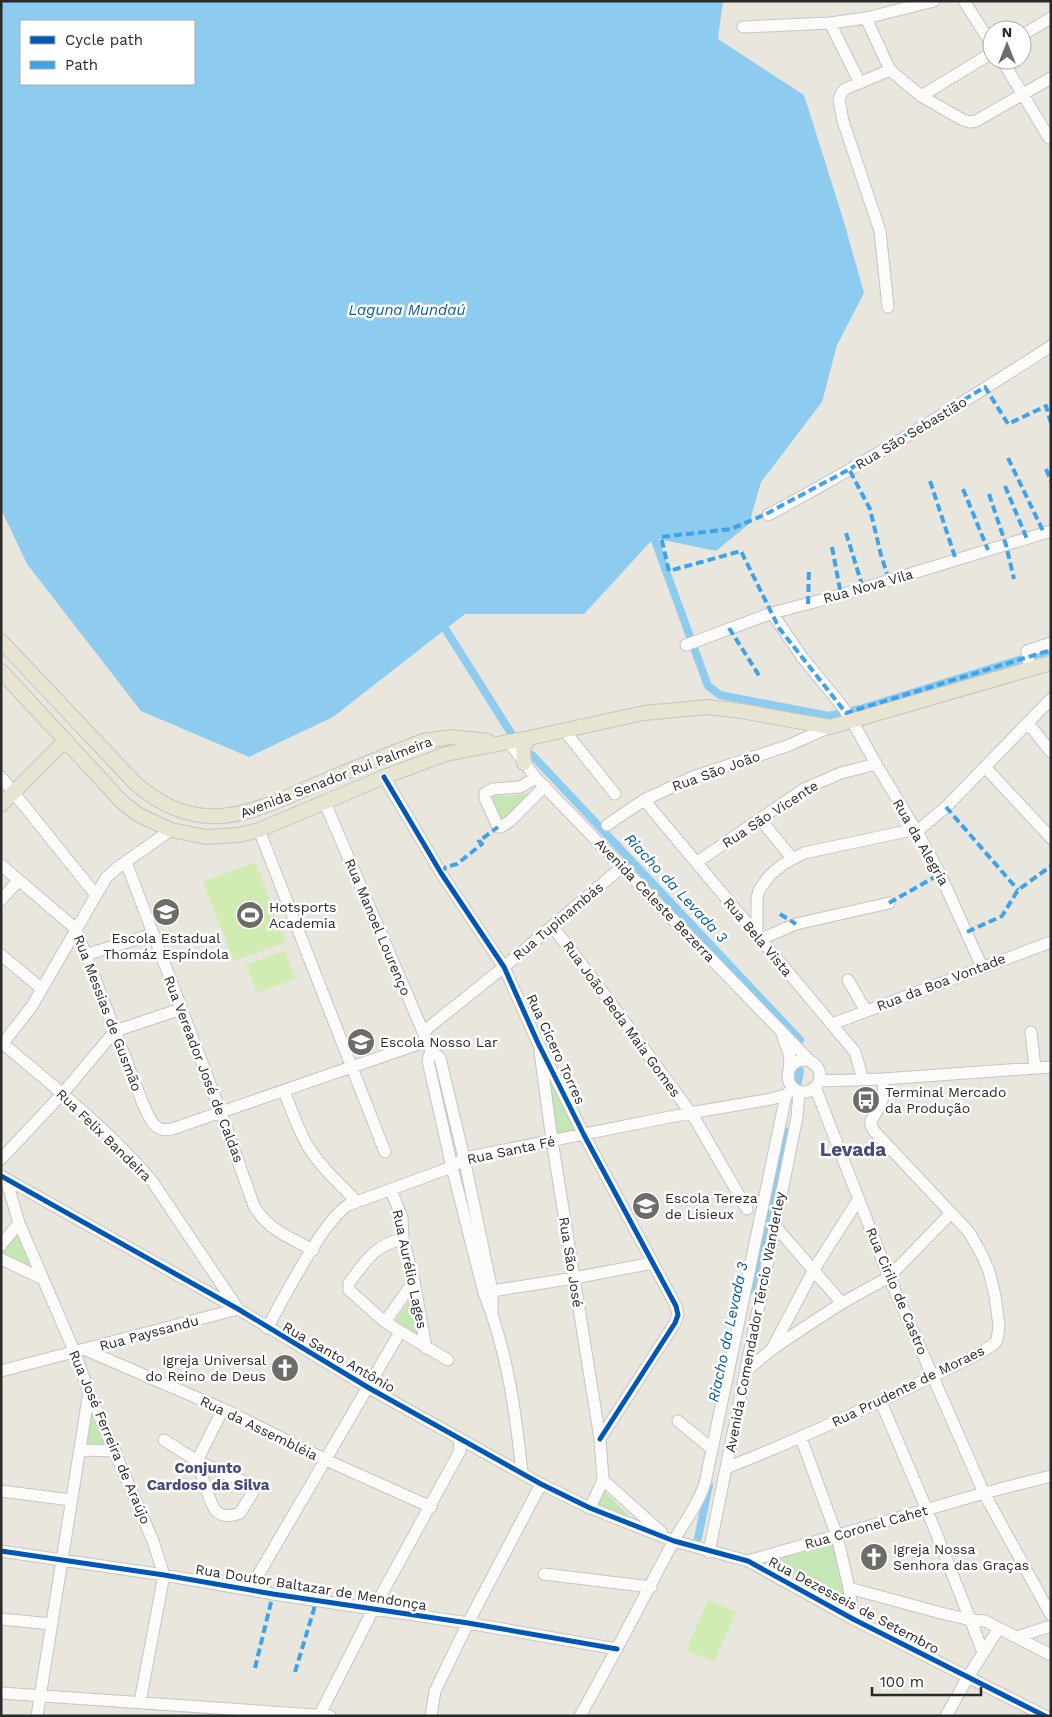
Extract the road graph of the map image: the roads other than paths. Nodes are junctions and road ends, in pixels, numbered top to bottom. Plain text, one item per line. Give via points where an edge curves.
1 (934, 1) edge
2 (964, 1) edge
3 (866, 18) junction
4 (1051, 18) edge
5 (830, 23) junction
6 (743, 27) dead end
7 (982, 29) edge
8 (1032, 29) edge
9 (982, 59) edge
10 (890, 70) junction
11 (1008, 70) edge
12 (1051, 78) edge
13 (860, 83) junction
14 (1023, 95) junction
15 (921, 96) junction
16 (1050, 137) edge
17 (888, 307) dead end
18 (1051, 346) edge
19 (768, 515) dead end
20 (1051, 531) edge
21 (772, 612) junction
22 (1, 641) edge
23 (690, 643) dead end
24 (1051, 644) edge
25 (1028, 659) junction
26 (1051, 663) edge
27 (1, 671) edge
28 (1051, 699) edge
29 (849, 716) junction
30 (1028, 723) junction
31 (830, 727) junction
32 (564, 730) junction
33 (529, 738) junction
34 (65, 741) junction
35 (499, 743) junction
36 (1051, 752) edge
37 (876, 764) junction
38 (526, 765) junction
39 (986, 767) junction
40 (1, 777) edge
41 (384, 777) junction
42 (540, 782) junction
43 (303, 790) junction
44 (14, 792) junction
45 (616, 794) dead end
46 (285, 798) junction
47 (644, 800) junction
48 (325, 803) junction
49 (1, 805) edge
50 (310, 809) junction
51 (292, 817) junction
52 (760, 819) junction
53 (606, 825) dead end
54 (171, 830) junction
55 (260, 830) junction
56 (916, 830) junction
57 (1051, 838) edge
58 (792, 858) junction
59 (126, 862) junction
60 (697, 862) junction
61 (1, 865) edge
62 (622, 867) junction
63 (19, 880) junction
64 (96, 895) junction
65 (1, 900) edge
66 (889, 903) dead end
67 (552, 926) junction
68 (76, 930) junction
69 (153, 934) junction
70 (759, 937) junction
71 (1051, 942) edge
72 (1, 955) edge
73 (85, 955) junction
74 (504, 967) junction
75 (982, 967) junction
76 (848, 980) dead end
77 (42, 989) junction
78 (181, 1009) junction
79 (866, 1011) junction
80 (832, 1024) junction
81 (115, 1031) junction
82 (782, 1032) junction
83 (1031, 1032) dead end
84 (427, 1041) junction
85 (538, 1043) junction
86 (2, 1044) edge
87 (812, 1063) junction
88 (1051, 1067) edge
89 (352, 1068) junction
90 (1035, 1068) junction
91 (789, 1070) junction
92 (882, 1079) junction
93 (863, 1080) junction
94 (817, 1084) junction
95 (284, 1091) junction
96 (793, 1091) junction
97 (63, 1093) junction
98 (221, 1113) junction
99 (690, 1113) junction
100 (584, 1135) junction
101 (552, 1140) junction
102 (385, 1152) dead end
103 (464, 1158) junction
104 (1, 1159) edge
105 (452, 1167) junction
106 (4, 1177) edge
107 (391, 1190) junction
108 (858, 1200) junction
109 (356, 1202) junction
110 (747, 1208) dead end
111 (950, 1214) junction
112 (19, 1223) junction
113 (775, 1226) junction
114 (403, 1239) junction
115 (1, 1245) edge
116 (313, 1250) junction
117 (1, 1258) edge
118 (653, 1263) junction
119 (813, 1271) junction
120 (889, 1277) junction
121 (574, 1278) junction
122 (43, 1279) junction
123 (414, 1281) junction
124 (488, 1292) junction
125 (222, 1294) junction
126 (842, 1303) junction
127 (238, 1309) junction
128 (385, 1322) junction
129 (267, 1328) junction
130 (400, 1332) junction
131 (426, 1348) junction
132 (771, 1350) junction
133 (81, 1351) junction
134 (448, 1360) dead end
135 (1, 1371) edge
136 (746, 1371) junction
137 (934, 1376) junction
138 (369, 1388) junction
139 (88, 1392) junction
140 (881, 1402) junction
141 (223, 1409) junction
142 (678, 1421) dead end
143 (459, 1438) junction
144 (801, 1438) junction
145 (600, 1439) junction
146 (164, 1440) dead end
147 (473, 1445) junction
148 (712, 1449) junction
149 (80, 1450) junction
150 (115, 1451) junction
151 (460, 1451) junction
152 (326, 1460) junction
153 (197, 1461) junction
154 (726, 1468) junction
155 (522, 1474) junction
156 (1051, 1476) edge
157 (603, 1480) junction
158 (541, 1484) junction
159 (1, 1491) edge
160 (984, 1493) junction
161 (71, 1500) junction
162 (431, 1507) junction
163 (590, 1508) junction
164 (927, 1510) junction
165 (837, 1536) junction
166 (671, 1540) junction
167 (1, 1551) edge
168 (709, 1552) junction
169 (62, 1560) junction
170 (748, 1561) junction
171 (544, 1574) dead end
172 (164, 1575) junction
173 (650, 1587) junction
174 (849, 1588) junction
175 (250, 1589) junction
176 (374, 1608) junction
177 (1051, 1615) edge
178 (1, 1619) edge
179 (853, 1619) junction
180 (972, 1620) junction
181 (468, 1623) junction
182 (52, 1624) junction
183 (1051, 1626) edge
184 (999, 1628) junction
185 (1017, 1638) junction
186 (617, 1649) junction
187 (983, 1652) junction
188 (1048, 1654) dead end
189 (968, 1677) junction
190 (1, 1693) edge
191 (39, 1695) junction
192 (140, 1702) junction
193 (37, 1716) edge
194 (325, 1716) edge
195 (432, 1716) edge
196 (580, 1716) edge
197 (946, 1716) edge
198 (1045, 1716) edge

1 - 3 street
2 - 7 street
3 - 5 street
3 - 10 street
4 - 8 street
5 - 6 street
5 - 13 street
9 - 15 street
10 - 13 street
10 - 15 street
11 - 14 street
12 - 14 street
13 - 17 street via 845,90 840,95 839,104 880,231
14 - 15 street via 970,122
14 - 16 street
18 - 19 street, Rua São Sebastião via 942,417
20 - 21 street, Rua Nova Vila via 841,595
21 - 23 street, Rua Nova Vila
21 - 29 street, Rua da Alegria via 802,658
22 - 46 main road, Avenida Senador Rui Palmeira via 136,784 160,803 193,815 222,817
24 - 25 street via 1029,650
25 - 26 main road, Avenida Senador Rui Palmeira
25 - 29 main road, Avenida Senador Rui Palmeira via 975,685
27 - 34 main road, Avenida Senador Rui Palmeira
28 - 30 street
29 - 31 main road, Avenida Senador Rui Palmeira
29 - 37 street, Rua da Alegria
30 - 36 street
30 - 39 street
31 - 32 main road, Avenida Senador Rui Palmeira via 708,707 644,713
31 - 47 street, Rua São João via 787,746 693,777
32 - 33 main road, Avenida Senador Rui Palmeira
32 - 45 street
33 - 35 main road, Avenida Senador Rui Palmeira
33 - 38 main road via 524,749
34 - 44 main road
34 - 54 main road, Avenida Senador Rui Palmeira via 138,815
35 - 38 street, Avenida Celeste Bezerra
35 - 38 street, Avenida Celeste Bezerra
35 - 41 main road, Avenida Senador Rui Palmeira via 446,754
35 - 43 main road, Avenida Senador Rui Palmeira via 452,737 423,741
37 - 52 street, Rua São Vicente via 824,779
37 - 56 street, Rua da Alegria
38 - 42 street, Avenida Celeste Bezerra
39 - 56 street via 946,807
39 - 57 street
40 - 44 street
41 - 48 main road, Avenida Senador Rui Palmeira
41 - 74 street, Rua Cícero Torres via 441,873
42 - 42 street via 485,793 498,827 510,821
42 - 62 street, Avenida Celeste Bezerra
43 - 46 main road, Avenida Senador Rui Palmeira
43 - 50 main road via 302,801
44 - 49 main road
44 - 64 street
46 - 51 main road via 292,806
47 - 53 street, Rua São João
47 - 60 street, Rua Bela Vista
48 - 50 main road, Avenida Senador Rui Palmeira
48 - 84 street, Rua Manoel Lourenço
50 - 51 main road, Avenida Senador Rui Palmeira
51 - 55 main road, Avenida Senador Rui Palmeira
52 - 58 street
52 - 60 street, Rua São Vicente
54 - 55 main road, Avenida Senador Rui Palmeira via 206,837
54 - 59 street
55 - 89 street
56 - 58 street
56 - 75 street, Rua da Alegria via 950,892
58 - 70 street via 770,875 759,890
59 - 64 street via 110,873
59 - 69 street, Rua Vereador José de Caldas
60 - 70 street, Rua Bela Vista
61 - 63 street, Rua Messias de Gusmão
62 - 67 street, Rua Tupinambás
62 - 82 street, Avenida Celeste Bezerra
63 - 65 street
63 - 68 street, Rua Messias de Gusmão
64 - 68 street
66 - 70 street via 796,924
67 - 74 street, Rua Tupinambás
67 - 99 street, Rua João Beda Maia Gomes
68 - 73 street, Rua Messias de Gusmão
68 - 77 street
69 - 73 street
69 - 78 street, Rua Vereador José de Caldas
70 - 80 street, Rua Bela Vista
71 - 75 street, Rua da Boa Vontade
72 - 77 street
73 - 81 street, Rua Messias de Gusmão
74 - 84 street, Rua Tupinambás
74 - 85 street, Rua Cícero Torres
75 - 79 street, Rua da Boa Vontade
76 - 79 street
77 - 86 street
78 - 81 street
78 - 98 street, Rua Vereador José de Caldas
79 - 80 street, Rua da Boa Vontade
80 - 93 street, Rua Bela Vista via 855,1052
81 - 97 street
81 - 98 street, Rua Messias de Gusmão via 143,1104 152,1122 162,1130
82 - 87 street, Avenida Celeste Bezerra
82 - 91 street, Avenida Celeste Bezerra via 790,1056
83 - 90 street
84 - 89 street, Rua Tupinambás
84 - 103 street, Rua Manoel Lourenço via 440,1058
84 - 105 street, Rua Manoel Lourenço via 428,1061
85 - 100 street, Rua Cícero Torres
85 - 101 street, Rua São José
86 - 97 street, Rua Felix Bandeira
87 - 91 street via 802,1060
87 - 94 street via 818,1071
88 - 90 street
89 - 95 street, Rua Tupinambás
89 - 102 street
90 - 92 street
91 - 96 street via 788,1079
92 - 93 street
92 - 111 street, Rua Prudente de Moraes via 884,1094 871,1121 873,1129
93 - 94 street
94 - 96 street via 807,1091
94 - 108 street, Rua Cirilo de Castro
95 - 98 street, Rua Tupinambás
95 - 109 street via 312,1151
96 - 99 street, Rua Santa Fé via 771,1099
96 - 113 street, Avenida Comendador Tércio Wanderley via 797,1117
96 - 148 street, Avenida Comendador Tércio Wanderley
97 - 104 street
97 - 125 street, Rua Felix Bandeira via 136,1161 152,1181
98 - 116 street, Rua Vereador José de Caldas via 260,1216 275,1230
99 - 100 street, Rua Santa Fé
99 - 110 street, Rua João Beda Maia Gomes
100 - 101 street, Rua Santa Fé
100 - 118 street, Rua Cícero Torres
101 - 103 street, Rua Santa Fé
101 - 121 street, Rua São José
103 - 105 street, Rua Santa Fé
103 - 124 street, Rua Manoel Lourenço
105 - 107 street, Rua Santa Fé
105 - 124 street, Rua Manoel Lourenço
106 - 112 street, Rua José Ferreira de Araújo
106 - 125 street, Rua Santo Antônio
107 - 109 street, Rua Santa Fé
107 - 114 street, Rua Aurélio Lages via 402,1218
108 - 119 street
108 - 120 street, Rua Cirilo de Castro
109 - 116 street, Rua Santa Fé via 338,1213
111 - 120 street
111 - 137 street, Rua Prudente de Moraes via 969,1232 989,1271 999,1326 994,1344
112 - 115 street
112 - 122 street, Rua José Ferreira de Araújo
113 - 119 street
113 - 136 street, Avenida Comendador Tércio Wanderley
114 - 123 street, Rua Aurélio Lages
114 - 128 street via 375,1250 348,1287
116 - 129 street, Rua Santa Fé
117 - 122 street
118 - 121 street
118 - 145 street, Rua Cícero Torres via 678,1315
119 - 126 street
119 - 132 street
120 - 126 street
120 - 137 street, Rua Cirilo de Castro
121 - 124 street
121 - 145 street, Rua São José
122 - 133 street, Rua José Ferreira de Araújo
123 - 128 street
123 - 131 street, Rua Aurélio Lages
124 - 155 street, Rua Manoel Lourenço via 518,1429
125 - 127 street, Rua Santo Antônio
126 - 132 street
127 - 129 street, Rua Santo Antônio
127 - 133 street, Rua Payssandu
128 - 130 street
129 - 138 street, Rua Santo Antônio
130 - 131 street
130 - 138 street
131 - 134 street
132 - 136 street
133 - 135 street, Rua Payssandu
133 - 139 street, Rua José Ferreira de Araújo
133 - 141 street, Rua da Assembléia
136 - 154 street, Avenida Comendador Tércio Wanderley
137 - 140 street, Rua Prudente de Moraes
137 - 160 street, Rua Cirilo de Castro
138 - 143 street, Rua Santo Antônio
138 - 152 street
139 - 149 street
139 - 150 street, Rua José Ferreira de Araújo
140 - 144 street, Rua Prudente de Moraes
140 - 164 street
141 - 152 street, Rua da Assembléia
141 - 153 street
142 - 148 street
143 - 147 street, Rua Santo Antônio
143 - 151 street
144 - 154 street, Rua Prudente de Moraes
144 - 165 street
145 - 157 street, Rua São José
146 - 153 street
147 - 151 street
147 - 155 street, Rua Santo Antônio
148 - 166 street, Avenida Comendador Tércio Wanderley via 701,1497
149 - 150 street
149 - 161 street
150 - 172 street, Rua José Ferreira de Araújo
151 - 162 street
152 - 162 street, Rua da Assembléia
152 - 175 street
153 - 153 street via 218,1512 235,1515 244,1509 253,1487
154 - 168 street, Avenida Comendador Tércio Wanderley
155 - 158 street, Rua Santo Antônio
156 - 160 street, Rua Coronel Cahet
157 - 163 street, Rua São José
157 - 166 street
158 - 163 street, Rua Santo Antônio
158 - 181 street
159 - 161 street
160 - 164 street, Rua Coronel Cahet
160 - 177 street, Rua Cirilo de Castro
161 - 169 street
162 - 176 street
163 - 166 street, Rua Santo Antônio
164 - 165 street, Rua Coronel Cahet
164 - 180 street
165 - 170 street, Rua Coronel Cahet
165 - 174 street
166 - 168 street, Rua Dezesseis de Setembro
166 - 173 street, Avenida Comendador Tércio Wanderley
167 - 169 street, Rua Doutor Baltazar de Mendonça
168 - 170 street, Rua Dezesseis de Setembro
169 - 172 street, Rua Doutor Baltazar de Mendonça
169 - 182 street
170 - 179 street, Rua Dezesseis de Setembro
171 - 173 street
172 - 175 street, Rua Doutor Baltazar de Mendonça
172 - 192 street, Rua José Ferreira de Araújo
173 - 186 street, Avenida Comendador Tércio Wanderley
174 - 179 street
174 - 180 street
175 - 176 street, Rua Doutor Baltazar de Mendonça
176 - 181 street, Rua Doutor Baltazar de Mendonça
176 - 194 street via 325,1704
178 - 182 street
179 - 189 street, Rua Dezesseis de Setembro
180 - 184 street via 985,1621
180 - 187 street
181 - 186 street, Rua Doutor Baltazar de Mendonça
181 - 195 street via 435,1691
182 - 191 street
183 - 185 street
184 - 185 street
184 - 187 street
185 - 188 street
186 - 196 street, Avenida Comendador Tércio Wanderley
187 - 189 street
189 - 197 street
189 - 198 street, Rua Dezesseis de Setembro
190 - 191 street
191 - 192 street
191 - 193 street
192 - 194 street

